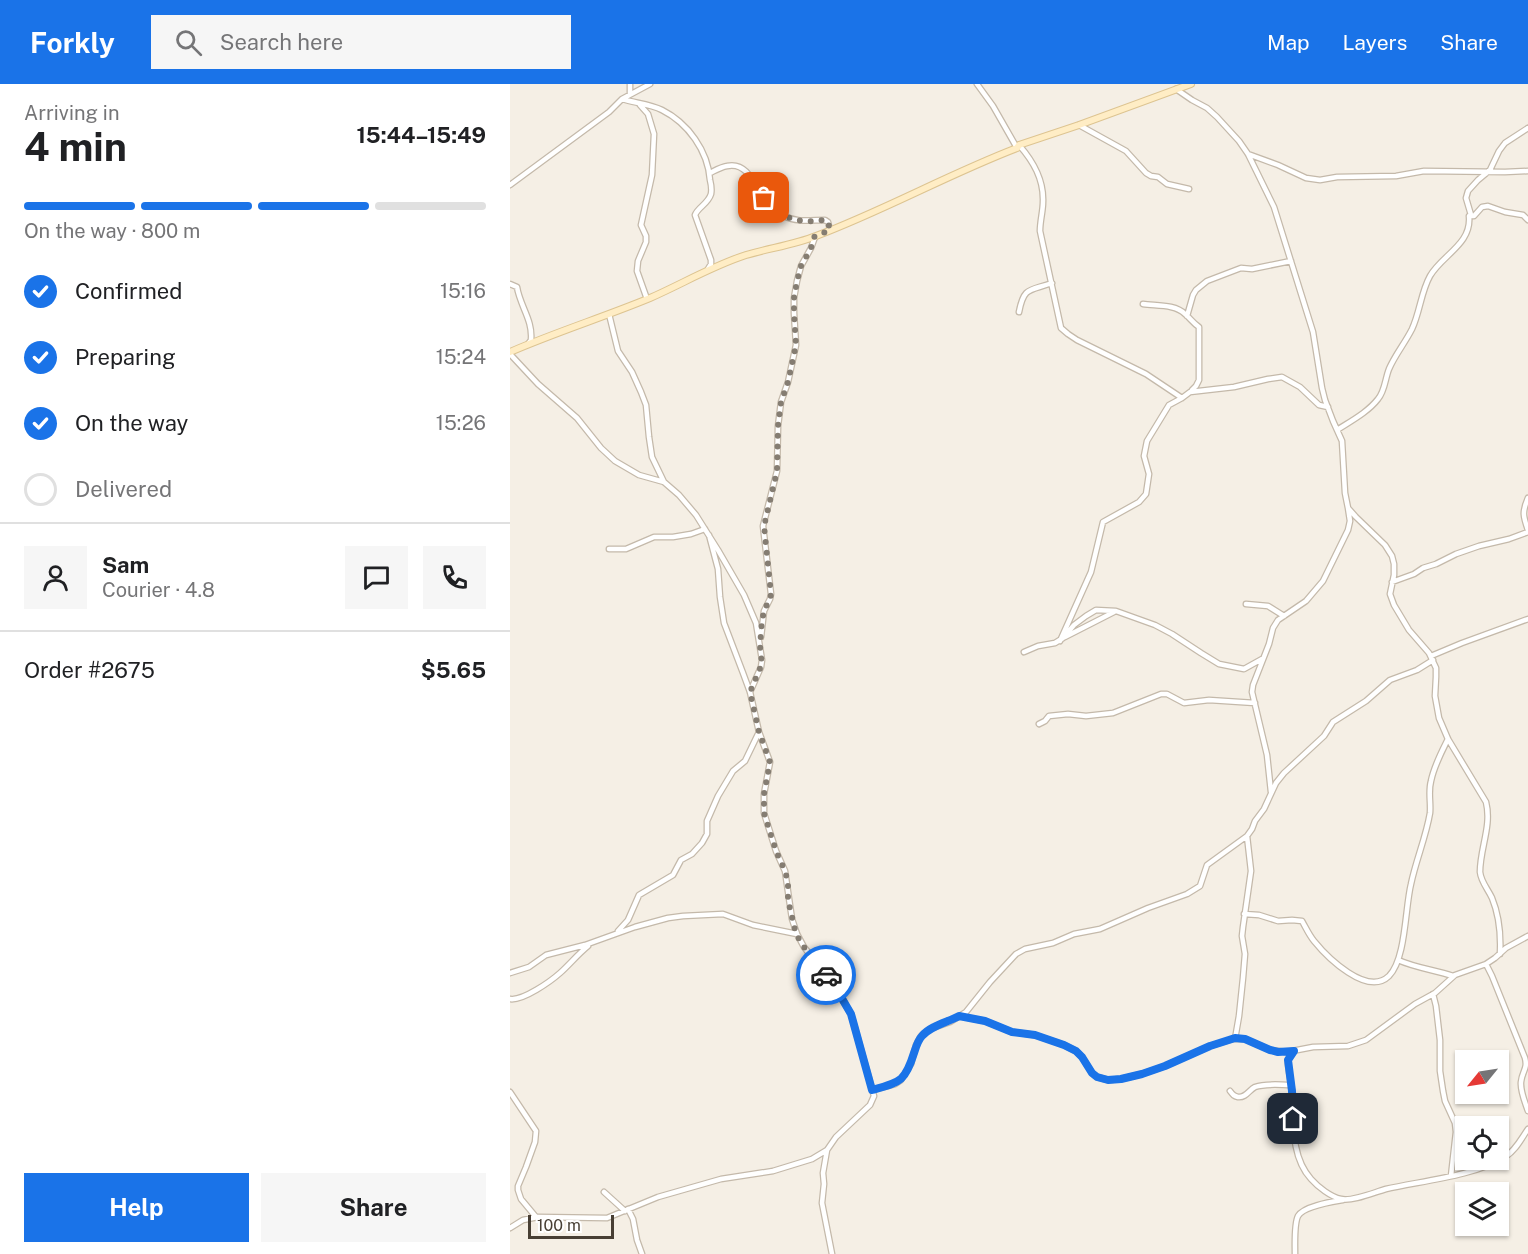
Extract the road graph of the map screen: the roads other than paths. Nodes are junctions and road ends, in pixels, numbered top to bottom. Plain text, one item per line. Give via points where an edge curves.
1 (630, 84) edge
2 (650, 84) edge
3 (977, 84) edge
4 (1191, 84) edge
5 (1176, 89) junction
6 (630, 94) junction
7 (622, 99) junction
8 (639, 104) junction
9 (1079, 125) junction
10 (1528, 128) edge
11 (1018, 146) junction
12 (1248, 154) junction
13 (1488, 171) junction
14 (1528, 171) edge
15 (710, 173) junction
16 (510, 185) edge
17 (1189, 189) dead end
18 (1469, 216) junction
19 (1528, 220) edge
20 (830, 230) junction
21 (814, 237) junction
22 (1291, 261) junction
23 (704, 272) junction
24 (1052, 283) junction
25 (510, 284) edge
26 (647, 299) junction
27 (1143, 304) dead end
28 (1019, 312) dead end
29 (609, 314) junction
30 (1187, 317) junction
31 (528, 344) junction
32 (512, 355) edge
33 (510, 366) edge
34 (1190, 392) junction
35 (1182, 398) junction
36 (1328, 407) junction
37 (1337, 430) junction
38 (664, 482) junction
39 (1528, 498) edge
40 (1348, 508) junction
41 (705, 529) junction
42 (1528, 531) edge
43 (709, 536) junction
44 (609, 549) dead end
45 (1392, 582) junction
46 (1246, 604) dead end
47 (1116, 611) junction
48 (1284, 616) junction
49 (1528, 619) edge
50 (1062, 639) junction
51 (760, 646) junction
52 (1024, 652) dead end
53 (1432, 658) junction
54 (1262, 659) junction
55 (750, 692) junction
56 (1255, 704) junction
57 (1039, 724) dead end
58 (759, 732) junction
59 (1448, 739) junction
60 (1271, 792) junction
61 (1247, 836) junction
62 (1244, 914) junction
63 (616, 933) junction
64 (796, 934) junction
65 (1528, 936) edge
66 (593, 942) junction
67 (1500, 954) junction
68 (1398, 960) junction
69 (1486, 964) junction
70 (510, 973) edge
71 (1453, 976) junction
72 (1433, 994) junction
73 (510, 999) edge
74 (959, 1016) junction
75 (1235, 1038) junction
76 (1294, 1051) junction
77 (1527, 1060) edge
78 (1291, 1085) junction
79 (872, 1090) junction
80 (1230, 1091) dead end
81 (510, 1092) edge
82 (1528, 1111) edge
83 (1528, 1129) edge
84 (827, 1150) junction
85 (1451, 1176) junction
86 (604, 1192) dead end
87 (1342, 1200) junction
88 (627, 1210) junction
89 (536, 1217) junction
90 (510, 1227) edge
91 (642, 1254) edge
92 (832, 1254) edge
93 (1294, 1254) edge

1 - 6 street
2 - 6 street
3 - 11 street
4 - 5 street
5 - 9 street
5 - 12 street via 1217,117
6 - 7 street
7 - 8 street
7 - 16 street
8 - 15 street via 664,111 683,125 695,138
8 - 26 street via 648,114 654,134 652,175 640,225 646,242 636,272
9 - 11 street
9 - 17 street via 1126,151 1151,176
10 - 13 street via 1505,143
11 - 20 street
11 - 24 street via 1029,156 1041,181 1040,231
12 - 13 street via 1313,179
12 - 22 street via 1274,207
13 - 14 street
13 - 18 street via 1467,192
15 - 20 street via 732,165 742,168 779,213 797,220 825,220
15 - 23 street via 710,196 695,215 711,260
18 - 19 street via 1488,206 1524,215
18 - 37 street via 1462,240 1430,276 1414,324 1392,362 1380,397
20 - 21 street
21 - 23 street via 745,255
21 - 51 street via 796,290 796,345 781,402 777,471 764,526 771,594 764,611
22 - 30 street via 1242,268 1207,281 1193,295
22 - 36 street via 1313,332
23 - 26 street
24 - 28 street via 1025,293
24 - 35 street via 1063,330
25 - 31 street via 517,287 530,322
26 - 29 street
27 - 30 street via 1166,306
29 - 31 street
29 - 38 street via 618,351 646,405 652,457
30 - 34 street via 1199,328 1199,380
31 - 32 street
32 - 33 street
32 - 38 street via 615,461 639,476
34 - 35 street
34 - 36 street via 1282,377 1300,387 1318,405
35 - 50 street via 1169,405 1147,441 1143,456 1149,474 1146,494 1103,522 1091,572
36 - 37 street
37 - 40 street via 1343,448
38 - 41 street
39 - 42 street via 1523,516
40 - 45 street via 1390,552 1394,564
40 - 48 street via 1348,530 1323,581 1306,601
41 - 43 street
41 - 44 street via 654,537 626,549
42 - 45 street via 1456,554
43 - 51 street via 744,595 756,623
43 - 55 street via 718,569 724,622
45 - 53 street via 1390,594 1401,619
46 - 48 street via 1268,606
47 - 50 street
47 - 50 street via 1096,610
47 - 54 street via 1172,634 1219,664 1244,669
48 - 54 street via 1273,627
49 - 53 street
50 - 52 street
51 - 55 street via 762,664
53 - 59 street via 1436,706
53 - 60 street via 1417,670 1386,682 1366,701 1333,722
54 - 56 street via 1253,685
55 - 58 street
56 - 57 street via 1209,700 1184,703 1161,694 1113,713 1054,714
56 - 60 street
58 - 63 street via 745,761 733,771 718,796 702,843 682,859 673,876 639,895 628,920
58 - 64 street via 770,762 764,813 788,882
59 - 67 street via 1489,813 1480,875 1498,918
59 - 68 street via 1430,783 1430,813 1410,885
60 - 61 street
61 - 62 street via 1251,871
61 - 74 street via 1207,865 1200,885 1186,894 1100,929 1019,952
62 - 68 street via 1302,921 1329,957 1362,981 1384,979
62 - 75 street via 1244,978
63 - 64 street via 683,915 723,914
63 - 66 street
64 - 79 street via 851,1014
65 - 67 street
66 - 70 street via 546,956
66 - 73 street via 559,974 533,991
67 - 69 street
68 - 71 street
69 - 71 street
69 - 77 street
71 - 72 street
72 - 76 street via 1359,1043
72 - 85 street via 1443,1091 1456,1132
74 - 75 street via 1064,1045 1076,1051 1097,1077 1108,1080 1142,1074
74 - 79 street via 921,1036 901,1080
75 - 76 street via 1278,1052
76 - 78 street via 1288,1060
77 - 82 street via 1520,1085
78 - 80 street via 1257,1086 1240,1097
78 - 87 street via 1298,1154 1309,1177
79 - 84 street via 870,1105
81 - 89 street via 536,1131 518,1186 521,1199
83 - 85 street via 1506,1156
84 - 88 street via 799,1163 702,1183
84 - 92 street via 822,1203
85 - 87 street
86 - 88 street
87 - 93 street via 1300,1213
88 - 89 street via 607,1218
88 - 91 street via 632,1215
89 - 90 street

